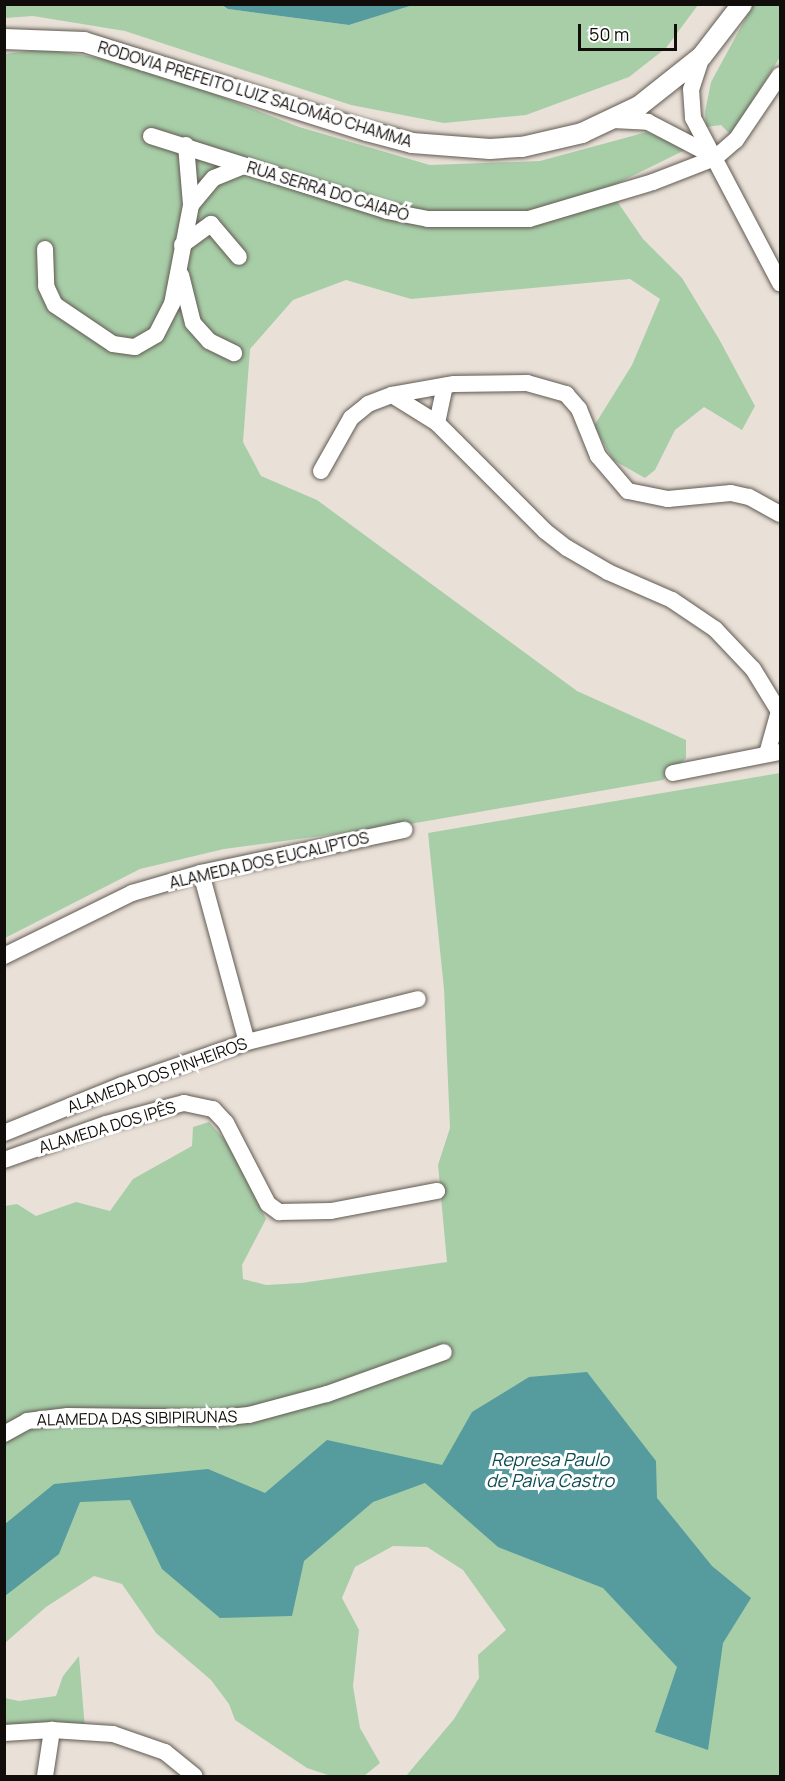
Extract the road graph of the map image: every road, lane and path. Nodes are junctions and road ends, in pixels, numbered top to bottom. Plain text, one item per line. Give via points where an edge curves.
1 (742, 4) edge
2 (4, 39) edge
3 (702, 56) junction
4 (780, 75) edge
5 (614, 120) junction
6 (151, 136) dead end
7 (186, 145) junction
8 (715, 158) junction
9 (243, 166) junction
10 (191, 205) junction
11 (182, 245) junction
12 (45, 249) dead end
13 (239, 257) dead end
14 (180, 268) junction
15 (780, 283) edge
16 (234, 353) dead end
17 (445, 386) junction
18 (392, 395) junction
19 (437, 423) junction
20 (321, 471) dead end
21 (780, 514) edge
22 (780, 712) edge
23 (774, 753) edge
24 (673, 773) dead end
25 (404, 830) dead end
26 (201, 873) junction
27 (4, 956) edge
28 (418, 999) dead end
29 (247, 1042) junction
30 (4, 1133) edge
31 (4, 1160) edge
32 (437, 1191) dead end
33 (444, 1352) dead end
34 (4, 1434) edge
35 (51, 1730) junction
36 (4, 1733) edge
37 (45, 1776) edge
38 (195, 1776) edge

1 - 3 main road, RODOVIA PREFEITO LUIZ SALOMÃO CHAMMA
2 - 5 main road, RODOVIA PREFEITO LUIZ SALOMÃO CHAMMA via 57,39 118,50 332,120 422,144 522,147 582,133
3 - 5 main road, RODOVIA PREFEITO LUIZ SALOMÃO CHAMMA via 650,100
3 - 8 street via 691,89 693,118
4 - 8 street, RUA SERRA DO CAIAPÓ via 736,140
5 - 8 street via 648,122
6 - 7 street, RUA SERRA DO CAIAPÓ
7 - 9 street, RUA SERRA DO CAIAPÓ
7 - 10 street
8 - 9 street, RUA SERRA DO CAIAPÓ via 673,176 564,210 530,219 485,221 428,219 387,211
8 - 15 street
9 - 10 street via 214,178
10 - 11 street
11 - 13 street via 211,224
11 - 14 street
12 - 14 street via 46,286 55,305 113,344 125,347 145,342 165,323
14 - 16 street via 193,323 209,341
17 - 18 street
17 - 19 street
17 - 21 street via 505,382 547,386 566,394 579,409 598,456 628,491 668,499 731,493 749,497
18 - 19 street
18 - 20 street via 359,409
19 - 22 street via 567,548 672,600 715,629 753,669
22 - 23 street
23 - 24 street
25 - 26 street, ALAMEDA DOS EUCALIPTOS
26 - 27 street, ALAMEDA DOS EUCALIPTOS via 132,893
26 - 29 street
28 - 29 street, ALAMEDA DOS PINHEIROS
29 - 30 street, ALAMEDA DOS PINHEIROS via 122,1085
31 - 32 street, ALAMEDA DOS IPÊS via 106,1124 184,1103 213,1109 226,1123 268,1204 279,1212 331,1211
33 - 34 street, ALAMEDA DAS SIBIPIRUNAS via 327,1394 249,1415 68,1416 27,1421
35 - 36 street
35 - 37 street
35 - 38 street via 113,1734 140,1741 165,1752

